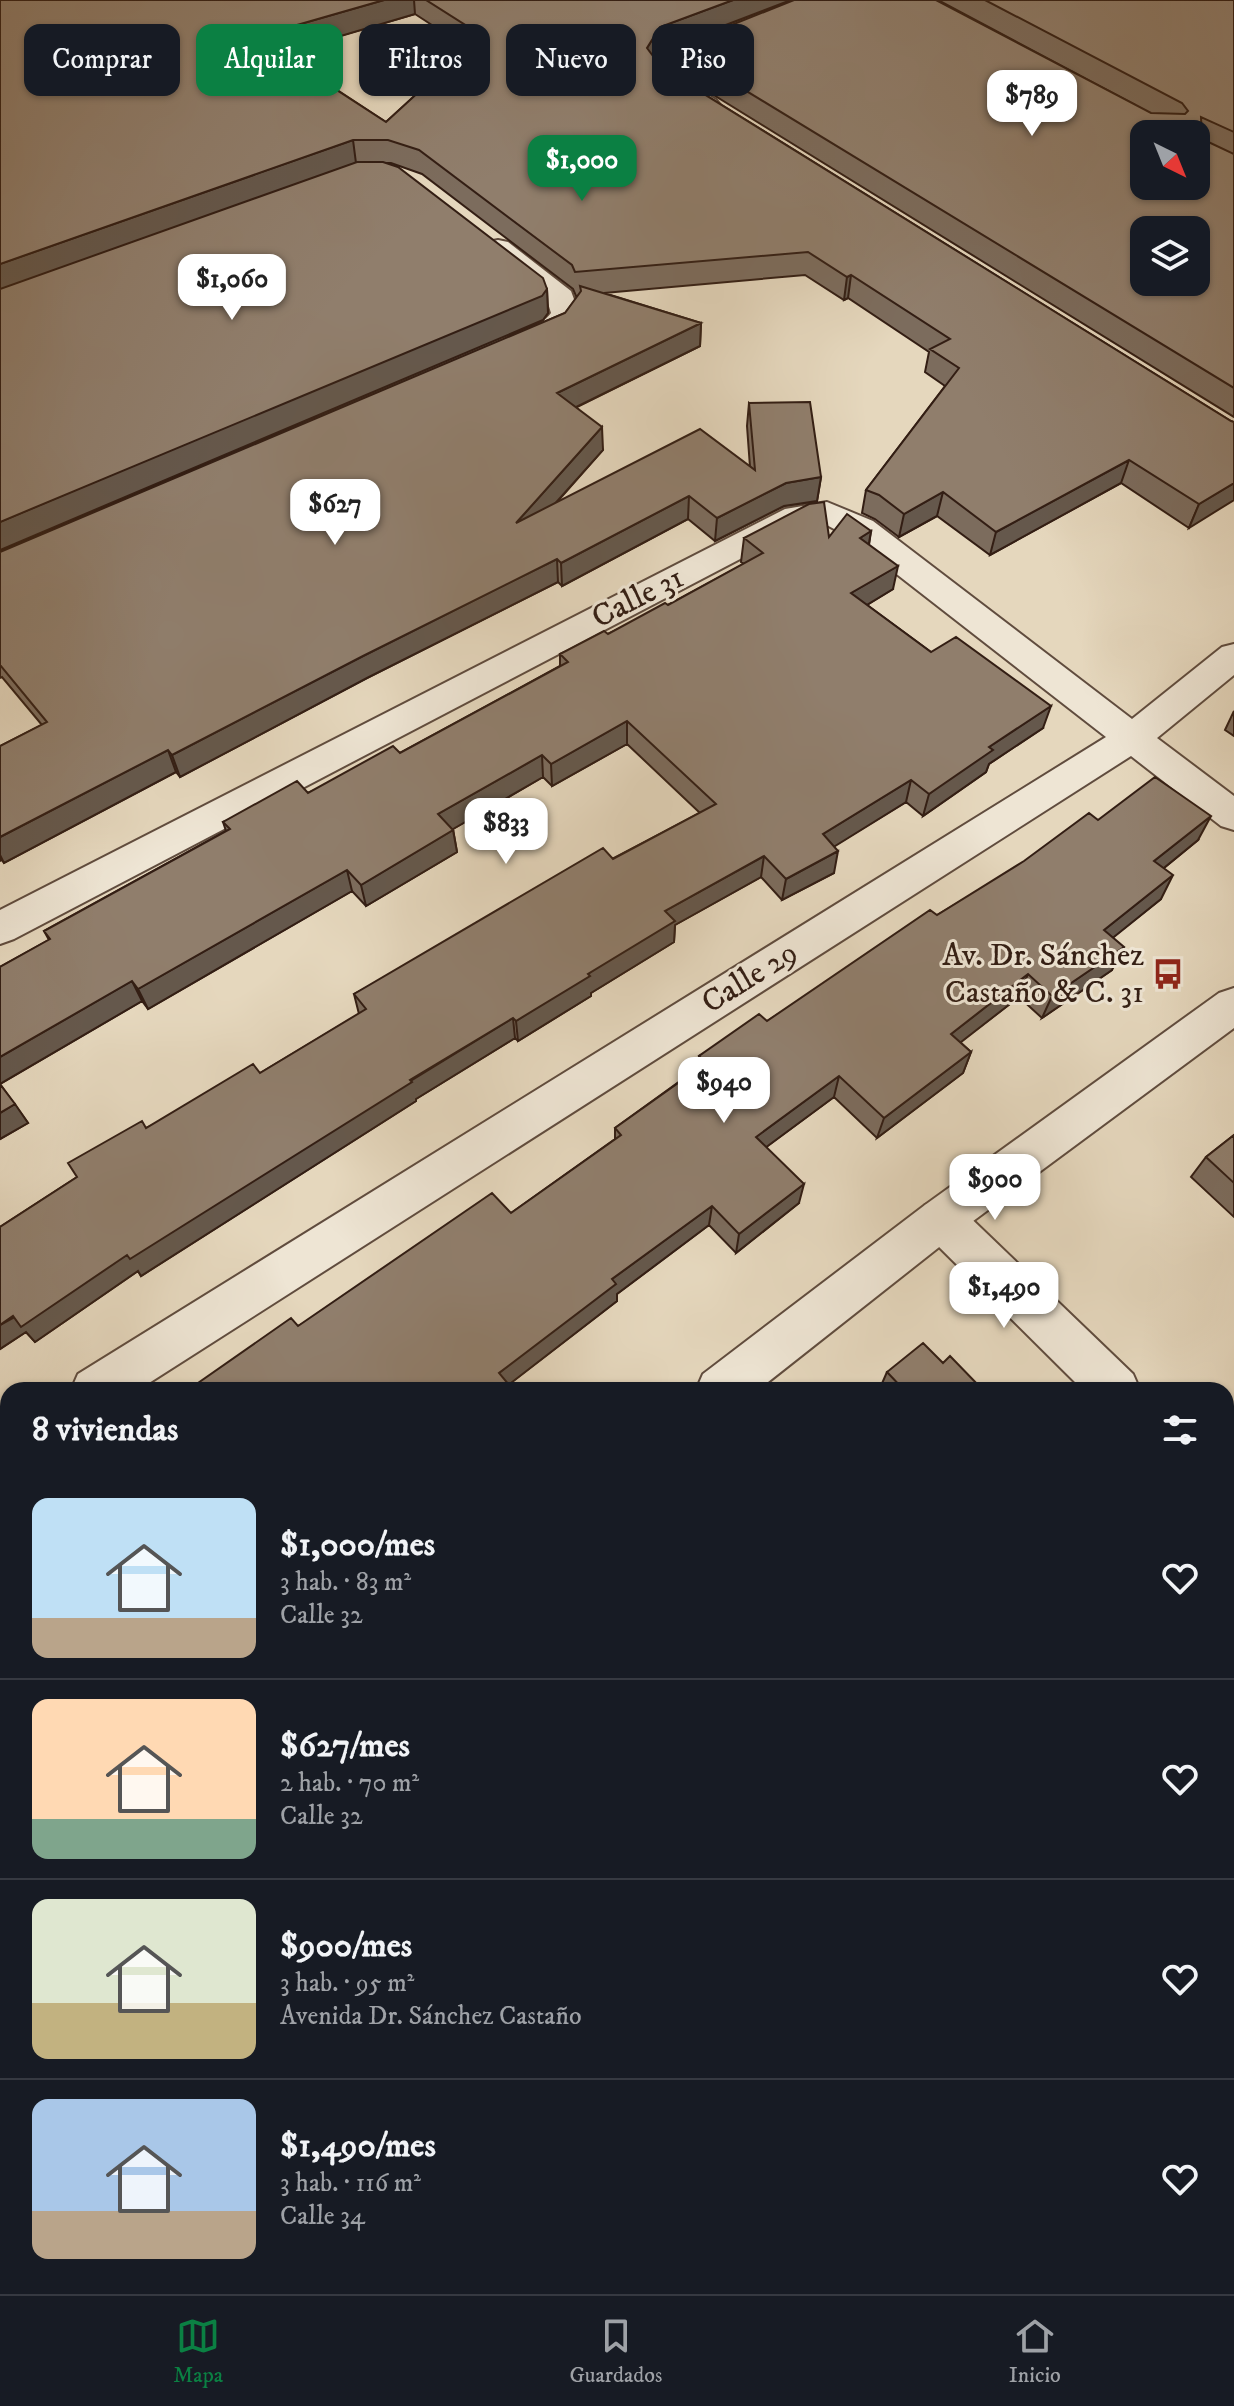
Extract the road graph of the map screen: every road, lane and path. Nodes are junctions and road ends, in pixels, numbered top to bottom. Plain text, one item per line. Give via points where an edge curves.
1 (820, 0) edge
2 (726, 117) edge
3 (473, 230) edge
4 (496, 353) edge
5 (1234, 656) edge
6 (1134, 737) junction
7 (1234, 816) edge
8 (0, 928) edge
9 (1234, 1005) edge
10 (941, 1219) junction
11 (108, 1382) edge
12 (730, 1382) edge
13 (1108, 1382) edge

1 - 2 street via 670,58 661,69 672,83
3 - 4 street via 561,297 565,313 555,328
5 - 6 street, Calle 29
6 - 7 street, Calle 31
6 - 8 street, Calle 31 via 861,529 827,512 797,516
6 - 11 street, Calle 29
9 - 10 street
10 - 12 street
10 - 13 street

